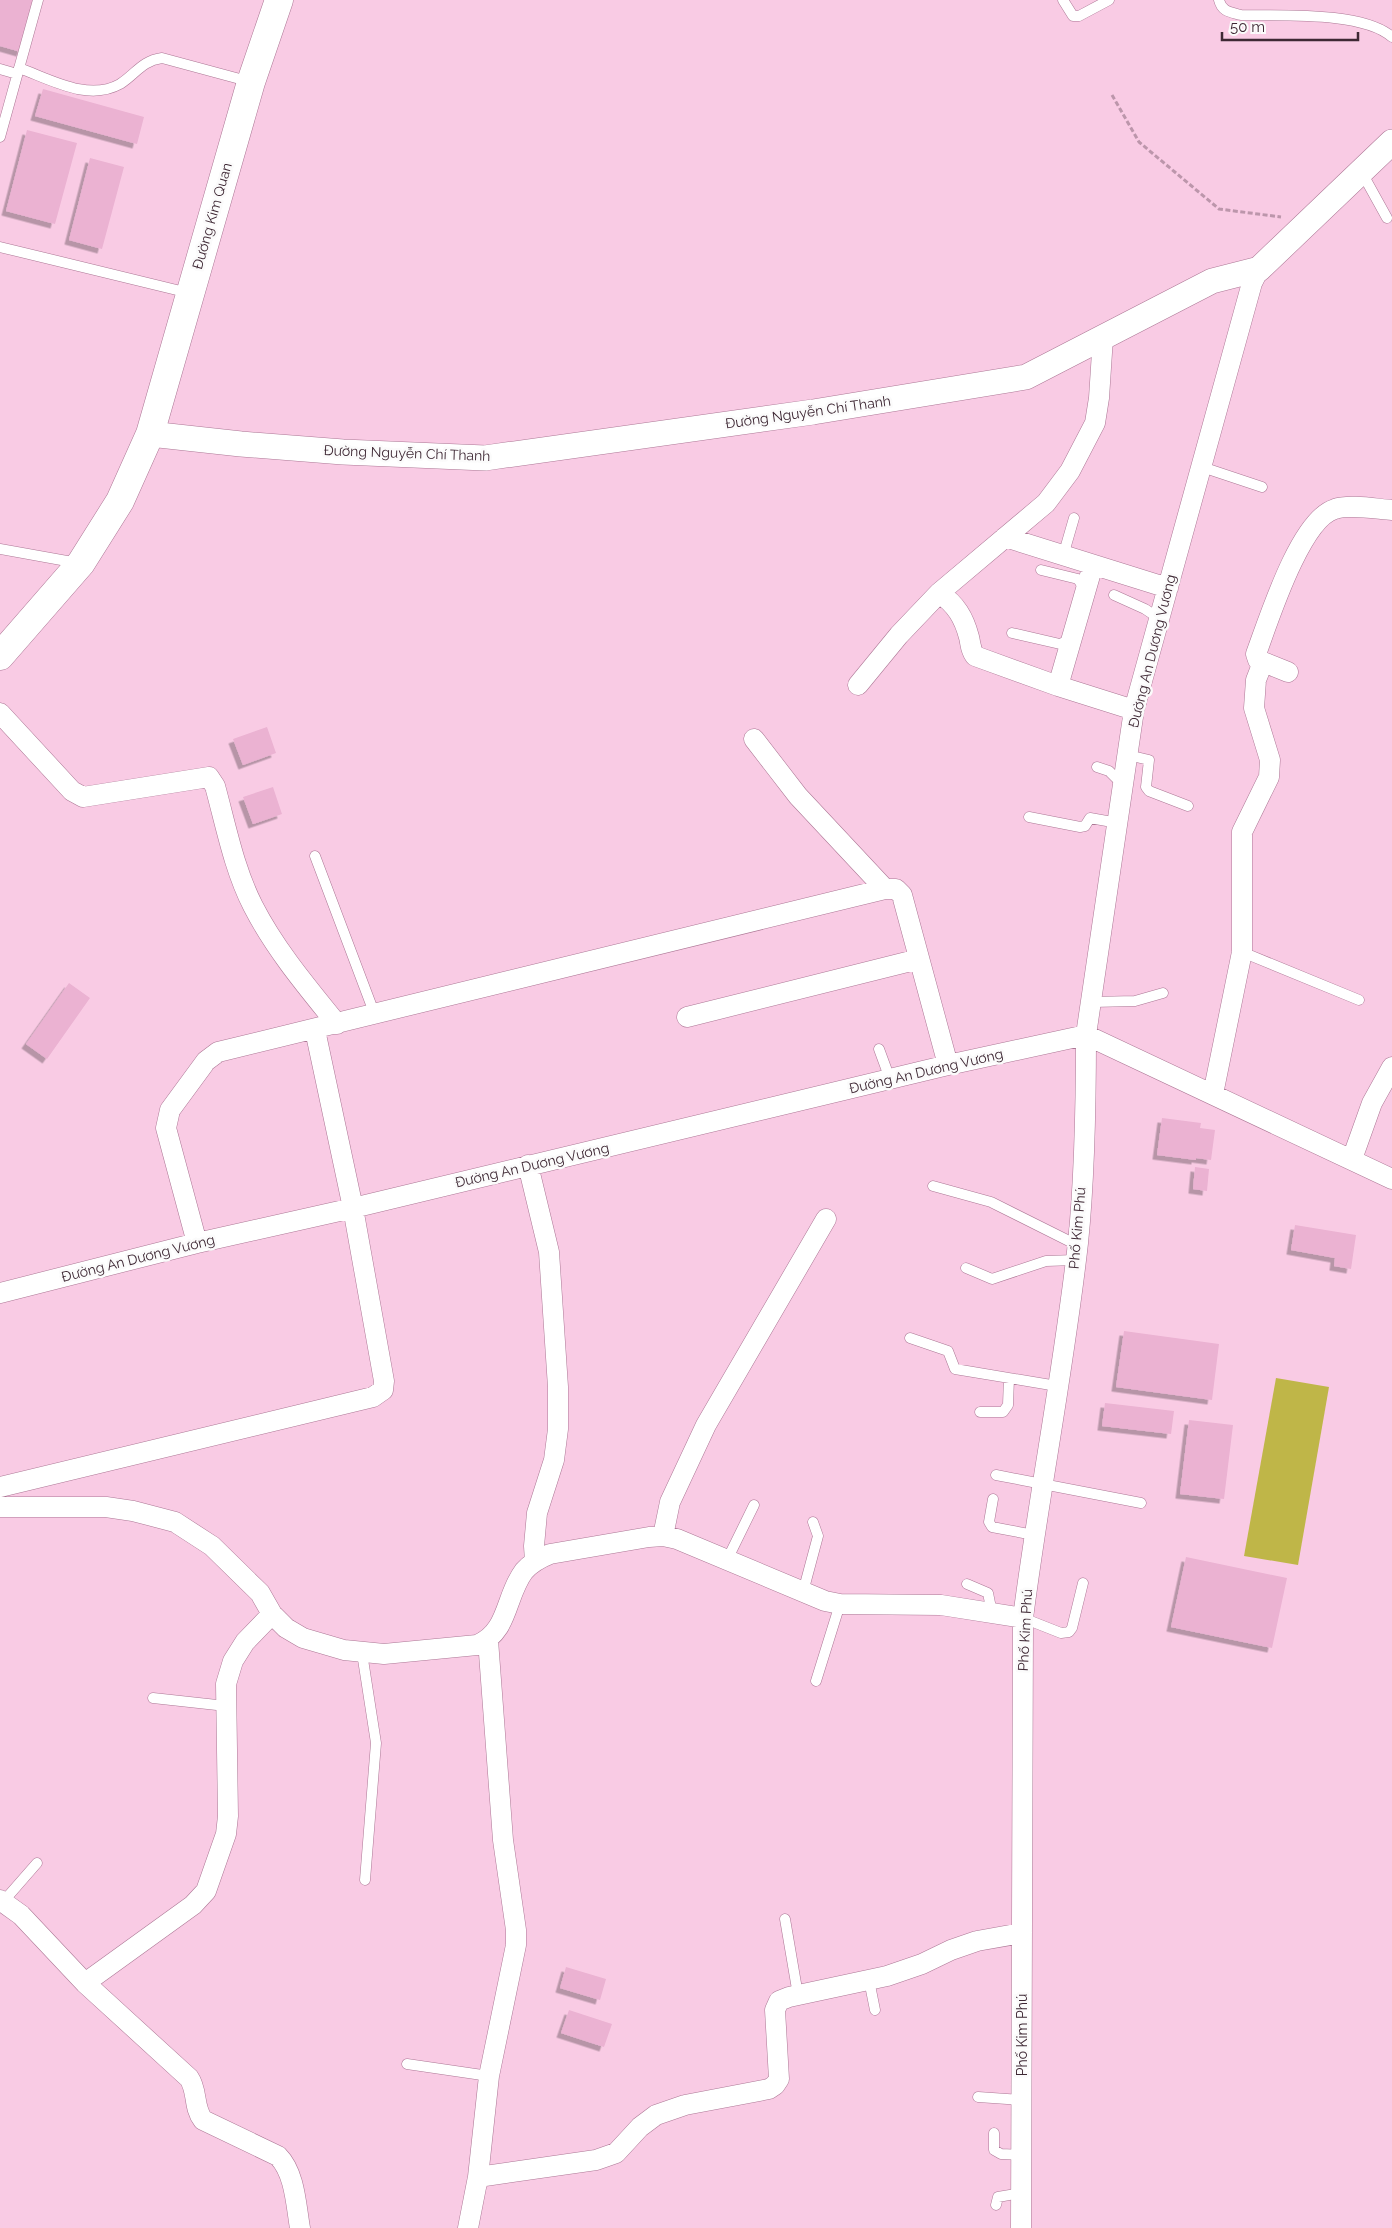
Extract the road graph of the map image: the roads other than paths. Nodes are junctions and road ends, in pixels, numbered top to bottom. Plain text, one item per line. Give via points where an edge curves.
1 (38, 0) edge
2 (279, 0) edge
3 (1063, 0) edge
4 (1109, 0) edge
5 (1219, 0) edge
6 (1392, 37) edge
7 (0, 69) edge
8 (18, 71) junction
9 (251, 82) junction
10 (0, 96) edge
11 (11, 99) junction
12 (0, 137) edge
13 (1392, 142) edge
14 (1361, 171) junction
15 (1387, 218) dead end
16 (0, 247) edge
17 (1259, 269) junction
18 (190, 293) junction
19 (1103, 337) junction
20 (150, 434) junction
21 (1202, 468) junction
22 (1262, 487) dead end
23 (1392, 510) edge
24 (1074, 518) dead end
25 (1005, 536) junction
26 (0, 549) edge
27 (1063, 556) junction
28 (80, 563) junction
29 (1093, 565) junction
30 (1041, 570) dead end
31 (1168, 588) junction
32 (1086, 590) junction
33 (939, 593) junction
34 (1114, 595) dead end
35 (1160, 619) junction
36 (1012, 633) dead end
37 (1071, 639) junction
38 (0, 656) edge
39 (1263, 662) junction
40 (1288, 672) dead end
41 (858, 685) dead end
42 (1058, 686) junction
43 (1134, 710) junction
44 (0, 713) edge
45 (754, 739) dead end
46 (1128, 755) junction
47 (1097, 767) dead end
48 (1123, 785) junction
49 (1188, 806) dead end
50 (1029, 817) dead end
51 (1118, 823) junction
52 (315, 856) dead end
53 (885, 889) junction
54 (1242, 952) junction
55 (919, 958) junction
56 (1163, 993) dead end
57 (1359, 1000) dead end
58 (1092, 1002) junction
59 (375, 1015) junction
60 (687, 1017) dead end
61 (337, 1024) junction
62 (315, 1030) junction
63 (1086, 1035) junction
64 (880, 1049) dead end
65 (948, 1065) junction
66 (1392, 1067) edge
67 (890, 1079) junction
68 (1213, 1094) junction
69 (1352, 1159) junction
70 (528, 1165) junction
71 (1392, 1179) edge
72 (933, 1186) dead end
73 (353, 1208) junction
74 (826, 1219) dead end
75 (197, 1243) junction
76 (1076, 1253) junction
77 (966, 1268) dead end
78 (0, 1293) edge
79 (910, 1338) dead end
80 (1009, 1378) junction
81 (1057, 1386) junction
82 (980, 1412) dead end
83 (996, 1475) dead end
84 (1043, 1484) junction
85 (0, 1487) edge
86 (993, 1500) dead end
87 (1141, 1503) dead end
88 (754, 1505) dead end
89 (0, 1507) edge
90 (813, 1522) dead end
91 (1034, 1535) junction
92 (663, 1536) junction
93 (727, 1560) junction
94 (535, 1561) junction
95 (1083, 1583) dead end
96 (967, 1584) dead end
97 (803, 1592) junction
98 (840, 1604) junction
99 (992, 1613) junction
100 (272, 1614) junction
101 (1023, 1618) junction
102 (488, 1640) junction
103 (362, 1653) junction
104 (816, 1681) dead end
105 (153, 1698) dead end
106 (226, 1706) junction
107 (37, 1863) dead end
108 (365, 1880) dead end
109 (2, 1901) edge
110 (785, 1919) dead end
111 (1022, 1933) junction
112 (869, 1980) junction
113 (85, 1983) junction
114 (798, 1995) junction
115 (875, 2010) dead end
116 (407, 2064) dead end
117 (489, 2076) junction
118 (978, 2097) dead end
119 (1022, 2100) junction
120 (994, 2133) dead end
121 (1021, 2155) junction
122 (478, 2177) junction
123 (1021, 2193) junction
124 (996, 2206) dead end
125 (300, 2228) edge
126 (468, 2228) edge
127 (1021, 2228) edge

1 - 8 lane
2 - 9 main road, Đường Kim Quan
3 - 4 lane via 1072,16 1079,16
5 - 6 lane via 1226,11 1241,15 1339,18 1382,28
7 - 8 lane
8 - 9 lane via 96,92 121,83 150,60 162,58
8 - 11 lane
9 - 18 main road, Đường Kim Quan
10 - 11 lane
11 - 12 lane
13 - 14 street, Đường Nguyễn Chí Thanh
14 - 15 lane
14 - 17 street, Đường Nguyễn Chí Thanh
16 - 18 lane
17 - 19 street, Đường Nguyễn Chí Thanh via 1212,281
17 - 21 street, Đường An Dương Vương via 1252,282
18 - 20 main road, Đường Kim Quan
19 - 20 street, Đường Nguyễn Chí Thanh via 1026,377 998,383 485,458 334,451
19 - 25 street via 1095,423 1070,471 1046,503
20 - 28 main road, Đường Kim Quan via 120,501
21 - 22 lane
21 - 31 street, Đường An Dương Vương
23 - 39 street via 1337,508 1321,517 1286,572 1256,654
24 - 27 lane
25 - 27 street
25 - 33 street
26 - 28 lane
27 - 29 street
28 - 38 main road, Đường Kim Quan
29 - 31 street
29 - 32 street
30 - 32 lane via 1078,579
31 - 35 street, Đường An Dương Vương
32 - 37 street
33 - 41 street
33 - 42 street via 952,601 959,611 970,639 970,650 975,656
34 - 35 lane via 1146,608
35 - 43 street, Đường An Dương Vương
36 - 37 lane via 1060,644
37 - 42 street
39 - 40 street
39 - 54 street via 1256,680 1254,708 1270,760 1269,777 1242,832
42 - 43 street
43 - 46 street, Đường An Dương Vương
44 - 61 street via 82,798 209,777 215,786 252,906 288,962
45 - 53 street via 798,796
46 - 48 street, Đường An Dương Vương
46 - 49 lane via 1149,760 1146,786 1149,791
47 - 48 lane via 1109,771
48 - 51 street, Đường An Dương Vương
50 - 51 lane via 1080,827 1085,826 1090,818
51 - 58 street, Đường An Dương Vương
52 - 59 lane
53 - 55 street via 896,890 902,895
53 - 59 street
54 - 57 lane
54 - 68 street
55 - 60 street
55 - 65 street
56 - 58 lane via 1135,1002
58 - 63 street, Đường An Dương Vương
59 - 61 street
61 - 62 street
62 - 73 street
62 - 75 street via 218,1052 206,1061 170,1110 166,1128
63 - 65 street, Đường An Dương Vương
63 - 68 street
63 - 76 street, Phố Kim Phú via 1086,1109
64 - 67 lane
65 - 67 street, Đường An Dương Vương
66 - 69 street via 1372,1103
67 - 70 street, Đường An Dương Vương
68 - 69 street
69 - 71 street
70 - 73 street, Đường An Dương Vương
70 - 94 street via 549,1252 558,1387 554,1460 537,1513
72 - 76 lane via 991,1202
73 - 75 street, Đường An Dương Vương
73 - 85 street via 384,1380 379,1394
74 - 92 street via 706,1425 670,1502
75 - 78 street, Đường An Dương Vương
76 - 77 lane via 992,1279
76 - 81 street, Phố Kim Phú
79 - 80 lane via 948,1351 955,1369
80 - 81 lane
80 - 82 lane via 1008,1405 1003,1412
81 - 84 street, Phố Kim Phú
83 - 84 lane
84 - 87 lane
84 - 91 street, Phố Kim Phú
86 - 91 lane via 989,1522 992,1527
88 - 93 lane
89 - 100 street via 106,1507 175,1522 212,1546 260,1593
90 - 97 lane via 818,1536
91 - 101 street, Phố Kim Phú
92 - 93 street
92 - 94 street via 550,1554
93 - 97 street
94 - 102 street via 524,1572 496,1632
95 - 101 lane via 1069,1632 1061,1633
96 - 99 lane via 988,1593
97 - 98 street
98 - 99 street via 941,1605
98 - 104 lane
99 - 101 street
100 - 103 street via 303,1638
100 - 106 street via 245,1642 233,1662 226,1684
101 - 111 street, Phố Kim Phú
102 - 103 street via 467,1646
102 - 117 street via 504,1858 516,1930 516,1945
103 - 108 lane via 376,1744
105 - 106 lane
106 - 113 street via 228,1816 226,1834 206,1891 193,1905
107 - 109 lane
109 - 113 street via 21,1915
110 - 114 lane
111 - 112 street via 960,1947 922,1964
111 - 119 street, Phố Kim Phú
112 - 114 street
112 - 115 lane
113 - 125 street via 189,2078 194,2086 197,2112 203,2120 278,2156 285,2163
114 - 122 street via 779,2001 775,2010 779,2079 769,2089 685,2105 656,2115 616,2153 596,2160
116 - 117 lane
117 - 122 street
118 - 119 lane
119 - 121 street, Phố Kim Phú
120 - 121 lane via 994,2150 1001,2154
121 - 123 street, Phố Kim Phú
122 - 126 street
123 - 124 lane via 998,2197
123 - 127 street, Phố Kim Phú

